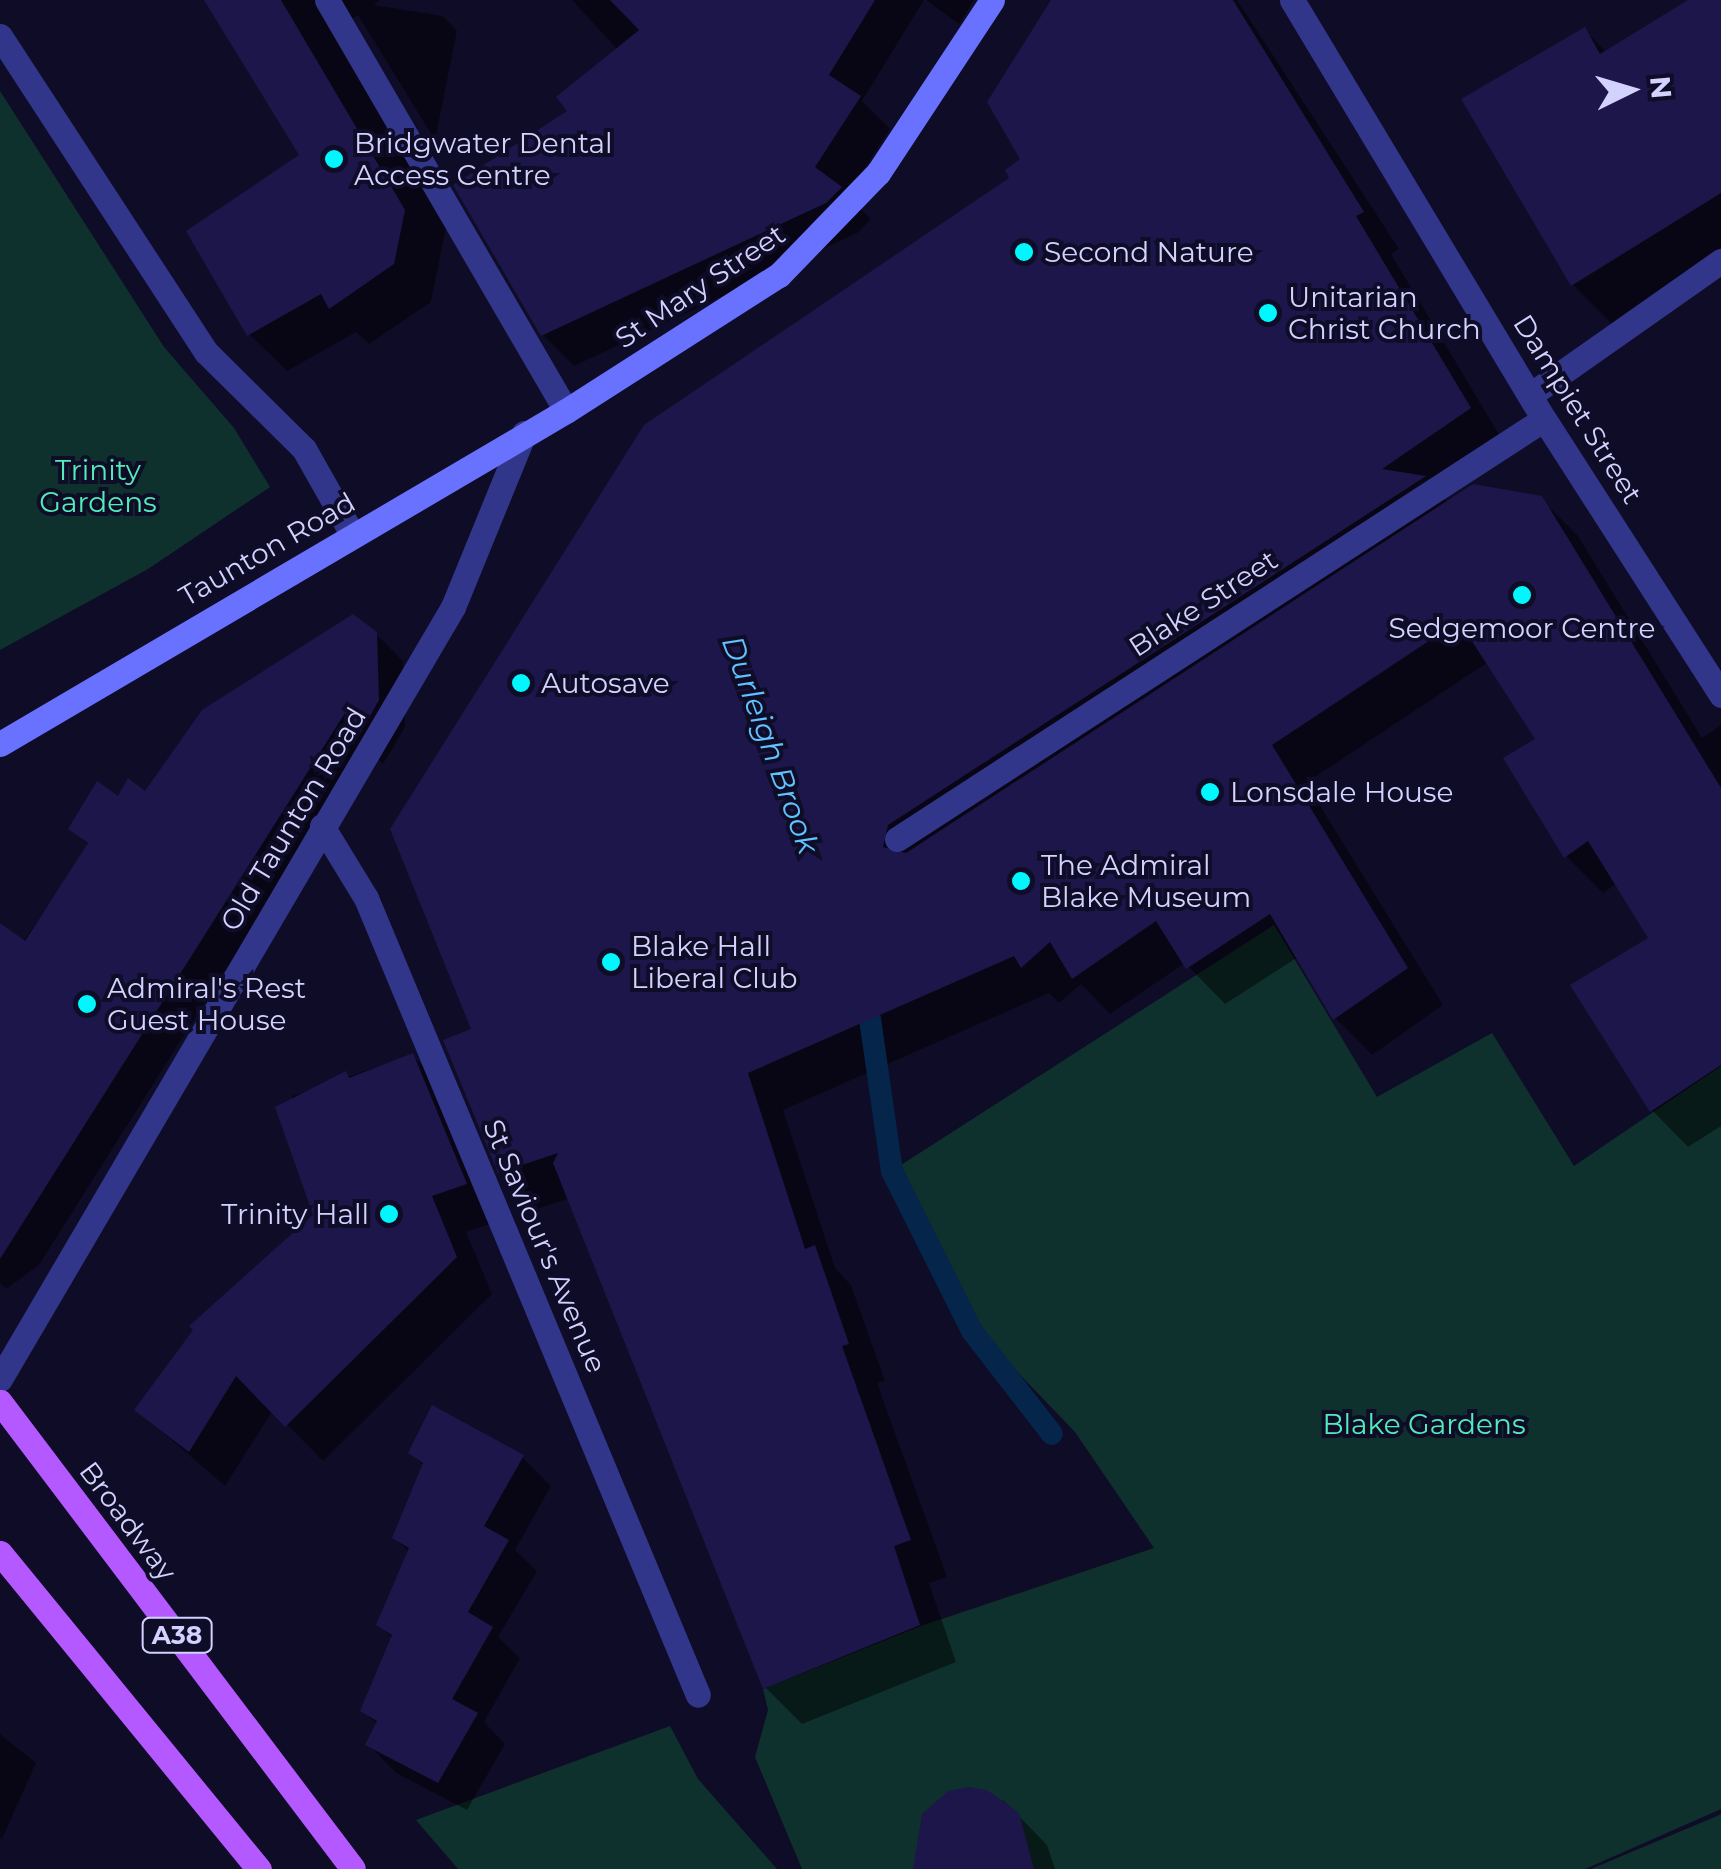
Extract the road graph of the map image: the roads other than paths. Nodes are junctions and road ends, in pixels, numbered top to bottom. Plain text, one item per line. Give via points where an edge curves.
1 (327, 0) edge
2 (992, 0) edge
3 (1292, 0) edge
4 (0, 36) edge
5 (1721, 261) edge
6 (1533, 394) junction
7 (566, 411) junction
8 (1544, 419) junction
9 (524, 433) junction
10 (352, 534) junction
11 (1721, 695) edge
12 (0, 744) edge
13 (322, 826) junction
14 (897, 839) dead end
15 (0, 1379) edge
16 (0, 1402) edge
17 (0, 1553) edge
18 (698, 1695) dead end
19 (258, 1869) edge
20 (353, 1869) edge

1 - 7 street
2 - 7 street, St Mary Street via 917,120 830,230 779,276
3 - 6 street, Dampiet Street
4 - 10 street via 206,352 304,449
5 - 6 street
6 - 8 street, Dampiet Street
7 - 9 street, Taunton Road
8 - 11 street, Dampiet Street
8 - 14 street, Blake Street
9 - 10 street, Taunton Road
9 - 13 street, Old Taunton Road via 454,607
10 - 12 street, Taunton Road
13 - 15 street, Old Taunton Road
13 - 18 street, St Saviour's Avenue via 366,898
16 - 20 main road, Broadway / A38
17 - 19 main road

